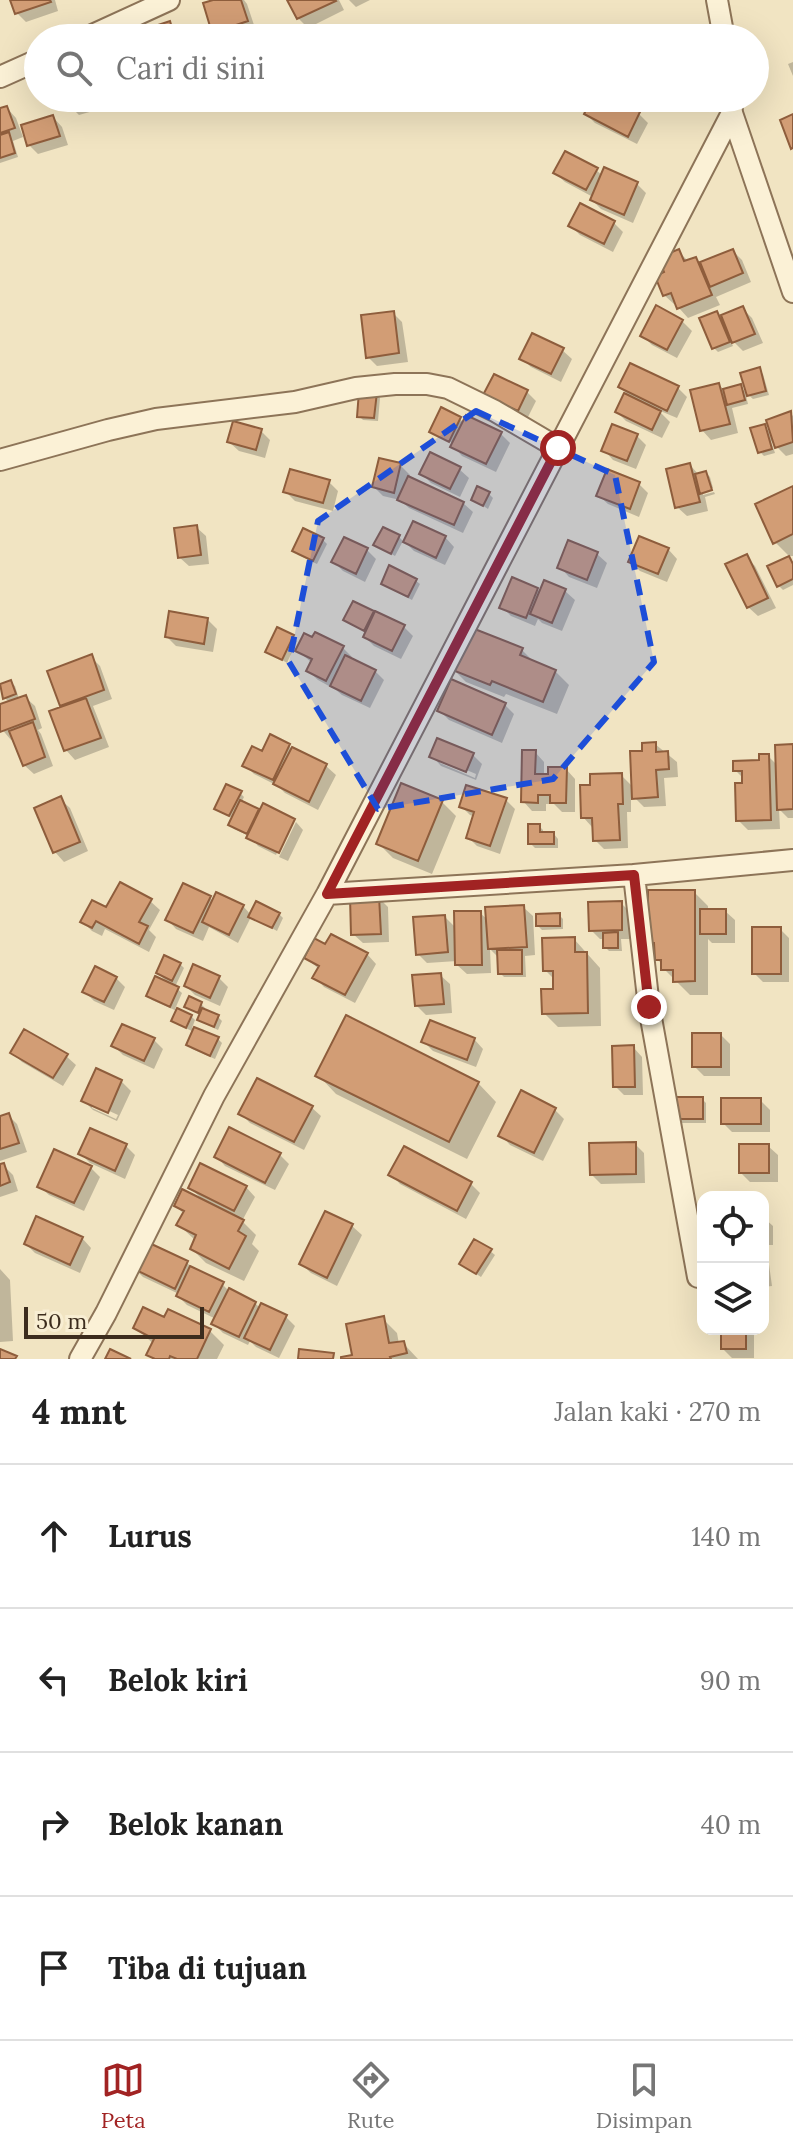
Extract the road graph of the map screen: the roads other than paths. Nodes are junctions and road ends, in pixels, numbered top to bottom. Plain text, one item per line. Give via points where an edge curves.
1 (169, 0) edge
2 (717, 0) edge
3 (117, 24) edge
4 (721, 24) edge
5 (24, 66) edge
6 (0, 77) edge
7 (727, 112) edge
8 (733, 112) edge
9 (793, 292) edge
10 (558, 448) junction
11 (0, 460) edge
12 (793, 860) edge
13 (634, 875) junction
14 (327, 894) junction
15 (697, 1271) edge
16 (80, 1359) edge

1 - 3 street
2 - 4 street
5 - 6 street
7 - 10 street
8 - 9 street
10 - 11 street via 448,388 395,384 156,419
10 - 14 street
12 - 13 street
13 - 14 street
13 - 15 street via 649,1007
14 - 16 street via 214,1096

